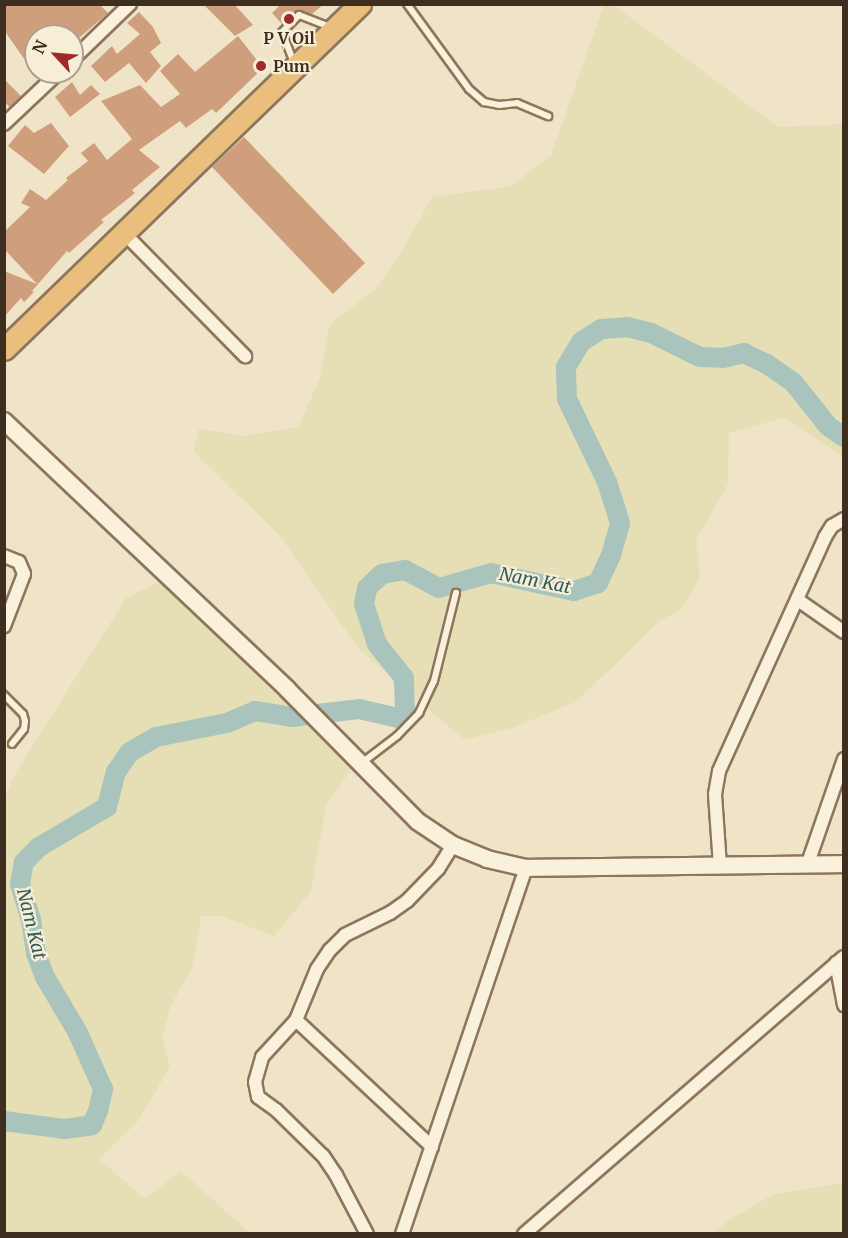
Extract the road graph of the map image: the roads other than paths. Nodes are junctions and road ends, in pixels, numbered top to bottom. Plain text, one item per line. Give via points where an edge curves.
1 (130, 4) edge
2 (360, 4) edge
3 (407, 4) edge
4 (335, 28) junction
5 (84, 48) edge
6 (296, 66) junction
7 (46, 84) edge
8 (548, 116) dead end
9 (4, 124) edge
10 (124, 232) junction
11 (4, 349) edge
12 (245, 356) dead end
13 (4, 421) edge
14 (843, 519) edge
15 (4, 556) edge
16 (456, 593) dead end
17 (798, 600) junction
18 (4, 626) edge
19 (843, 632) edge
20 (4, 695) edge
21 (12, 744) dead end
22 (843, 759) edge
23 (360, 764) junction
24 (453, 844) junction
25 (808, 863) junction
26 (843, 864) edge
27 (720, 866) junction
28 (526, 868) junction
29 (840, 960) edge
30 (843, 1005) edge
31 (296, 1020) junction
32 (432, 1148) junction
33 (367, 1233) edge
34 (402, 1233) edge
35 (524, 1233) edge

1 - 5 street
2 - 4 highway
3 - 8 lane via 469,89 484,102 518,103
4 - 6 highway
4 - 6 lane via 299,15 282,32
6 - 10 highway
7 - 9 street
10 - 11 highway
10 - 12 street
13 - 23 street via 287,689
14 - 17 street via 825,537
15 - 18 street via 19,562 24,574
16 - 23 lane via 434,681 419,713 397,736
17 - 19 street
17 - 27 street via 719,771 715,794
20 - 21 lane via 25,721 24,729
22 - 25 street
23 - 24 street via 417,821
24 - 28 street via 487,859
24 - 31 street via 438,869 407,901 390,914 345,935 330,950
25 - 26 street
25 - 27 street
27 - 28 street
28 - 32 street
29 - 30 street
29 - 35 street
31 - 32 street
31 - 33 street via 262,1057 255,1090 322,1156 336,1174
32 - 34 street

